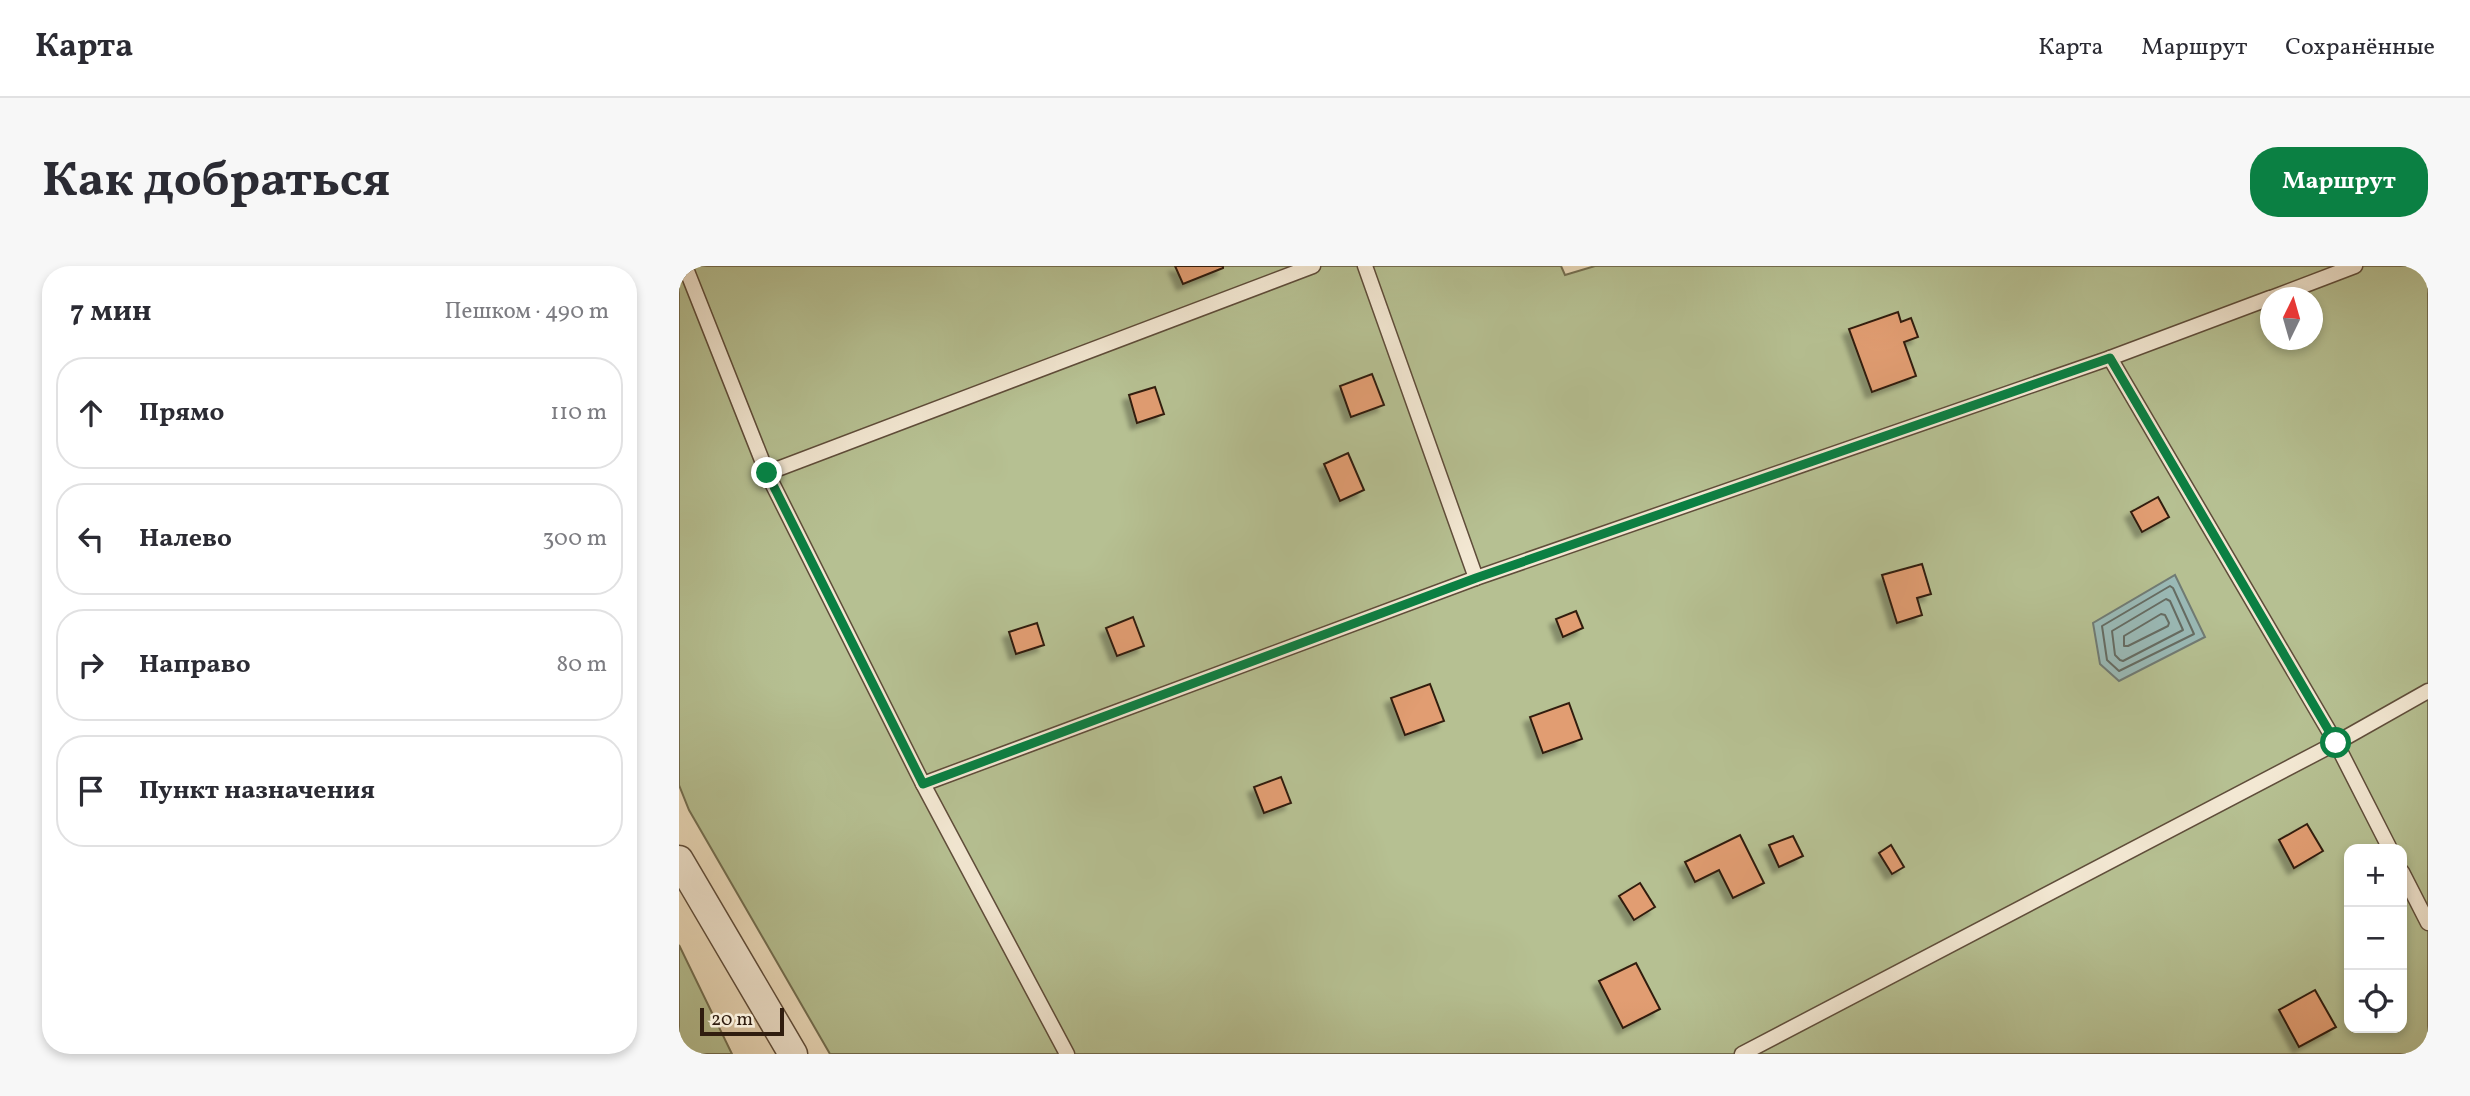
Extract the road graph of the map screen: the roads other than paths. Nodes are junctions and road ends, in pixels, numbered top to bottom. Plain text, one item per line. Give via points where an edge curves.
1 (685, 266) edge
2 (1313, 266) edge
3 (1365, 266) edge
4 (2355, 266) edge
5 (2300, 287) edge
6 (2260, 302) edge
7 (2110, 358) junction
8 (767, 473) junction
9 (1476, 578) junction
10 (2428, 691) edge
11 (2336, 743) junction
12 (923, 784) junction
13 (2387, 844) edge
14 (679, 860) edge
15 (2407, 882) edge
16 (2428, 923) edge
17 (793, 1054) edge
18 (1067, 1054) edge
19 (1742, 1054) edge

1 - 8 lane
2 - 8 lane
3 - 9 lane
4 - 5 lane
6 - 7 lane
7 - 9 lane
7 - 11 lane
8 - 12 lane
9 - 12 lane
10 - 11 lane
11 - 13 lane
11 - 19 lane
12 - 18 lane
14 - 17 street
15 - 16 lane

